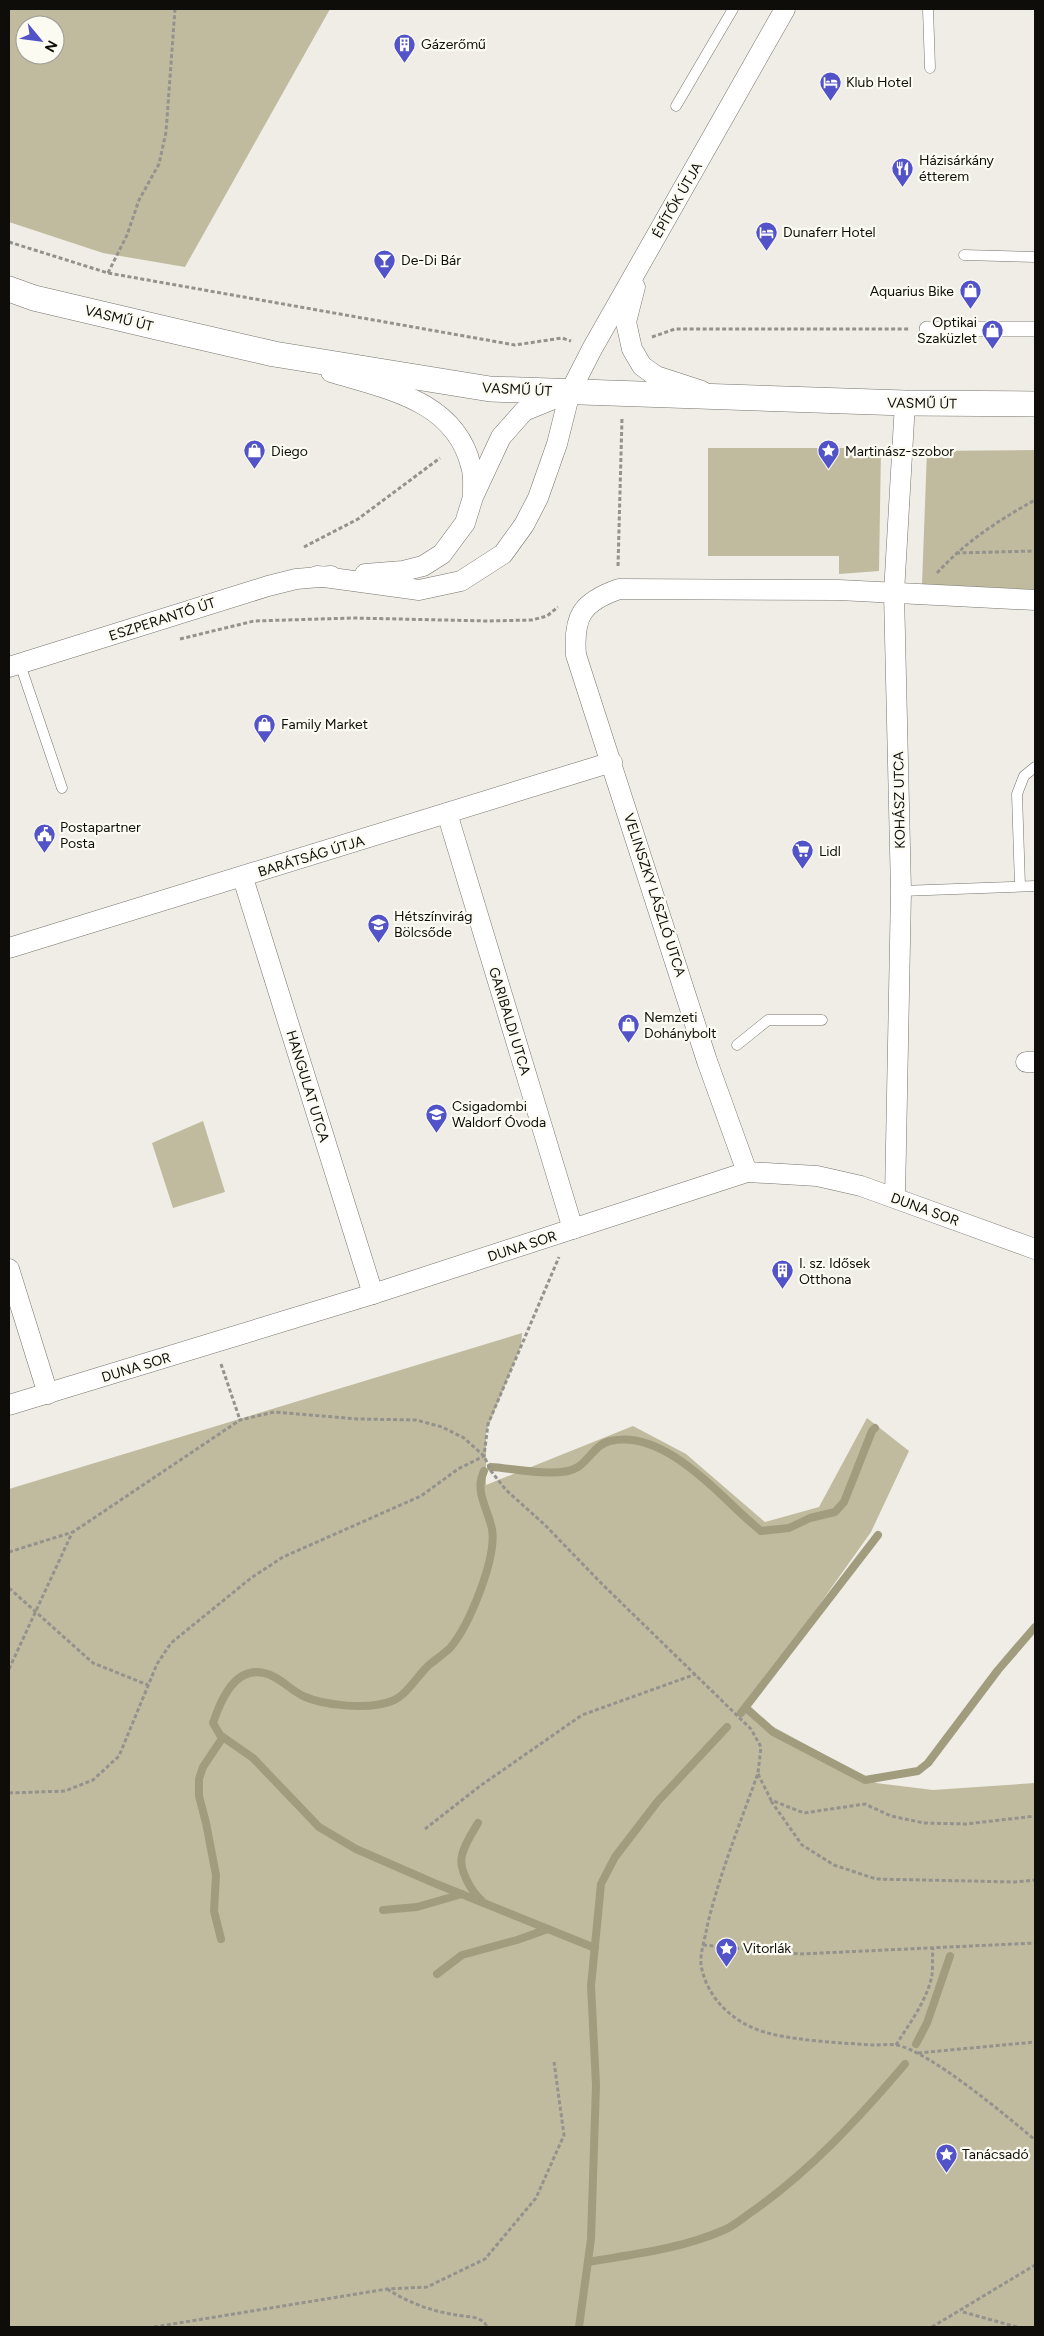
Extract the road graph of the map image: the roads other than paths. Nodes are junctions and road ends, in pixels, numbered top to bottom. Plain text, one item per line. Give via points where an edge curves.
1 (733, 9) edge
2 (785, 9) edge
3 (928, 9) edge
4 (930, 68) dead end
5 (676, 106) dead end
6 (964, 255) dead end
7 (1035, 256) edge
8 (641, 261) junction
9 (9, 289) edge
10 (1035, 329) edge
11 (927, 330) road end
12 (274, 354) junction
13 (570, 392) junction
14 (718, 396) junction
15 (904, 403) junction
16 (1035, 404) edge
17 (473, 497) junction
18 (317, 576) junction
19 (894, 593) junction
20 (1035, 600) edge
21 (14, 666) edge
22 (612, 762) junction
23 (1035, 767) edge
24 (62, 788) dead end
25 (447, 813) junction
26 (243, 878) junction
27 (1020, 886) junction
28 (1035, 886) edge
29 (902, 891) junction
30 (11, 948) edge
31 (822, 1020) dead end
32 (737, 1045) dead end
33 (747, 1172) junction
34 (895, 1198) junction
35 (573, 1229) junction
36 (1035, 1249) edge
37 (9, 1269) edge
38 (373, 1294) junction
39 (48, 1394) junction
40 (9, 1405) edge

1 - 5 lane
2 - 8 street, ÉPÍTŐK ÚTJA
3 - 4 lane
6 - 7 lane
8 - 13 street, ÉPÍTŐK ÚTJA
8 - 14 street via 626,322 632,349 642,366 656,376
9 - 12 street, VASMŰ ÚT
10 - 11 street
12 - 13 street, VASMŰ ÚT via 490,389
12 - 17 street, ESZPERANTÓ ÚT via 415,399 441,415 460,439 472,466
13 - 14 street, VASMŰ ÚT
13 - 17 street, ESZPERANTÓ ÚT via 524,411 501,438
13 - 18 street, ESZPERANTÓ ÚT via 557,444 538,498 503,554 461,581 418,590
14 - 15 street, VASMŰ ÚT
15 - 16 street, VASMŰ ÚT
15 - 19 street, KOHÁSZ UTCA
17 - 18 street, ESZPERANTÓ ÚT via 465,523 455,539 442,554 423,566 403,571
18 - 21 street, ESZPERANTÓ ÚT via 268,586
19 - 20 street
19 - 22 street, VELINSZKY LÁSZLÓ UTCA via 619,589 597,597 580,615 575,637 576,655
19 - 29 street, KOHÁSZ UTCA
21 - 24 lane
22 - 25 street, BARÁTSÁG ÚTJA
22 - 33 street, VELINSZKY LÁSZLÓ UTCA via 707,1061
23 - 27 lane via 1024,776 1017,794
25 - 26 street, BARÁTSÁG ÚTJA
25 - 35 street, GARIBALDI UTCA
26 - 30 street, BARÁTSÁG ÚTJA
26 - 38 street, HANGULAT UTCA
27 - 28 lane
27 - 29 lane
29 - 34 street, KOHÁSZ UTCA
31 - 32 lane via 768,1020
33 - 34 street, DUNA SOR via 817,1176 862,1186
33 - 35 street, DUNA SOR
34 - 36 street, DUNA SOR
35 - 38 street, DUNA SOR
37 - 39 street
38 - 39 street, DUNA SOR
39 - 40 street, DUNA SOR

